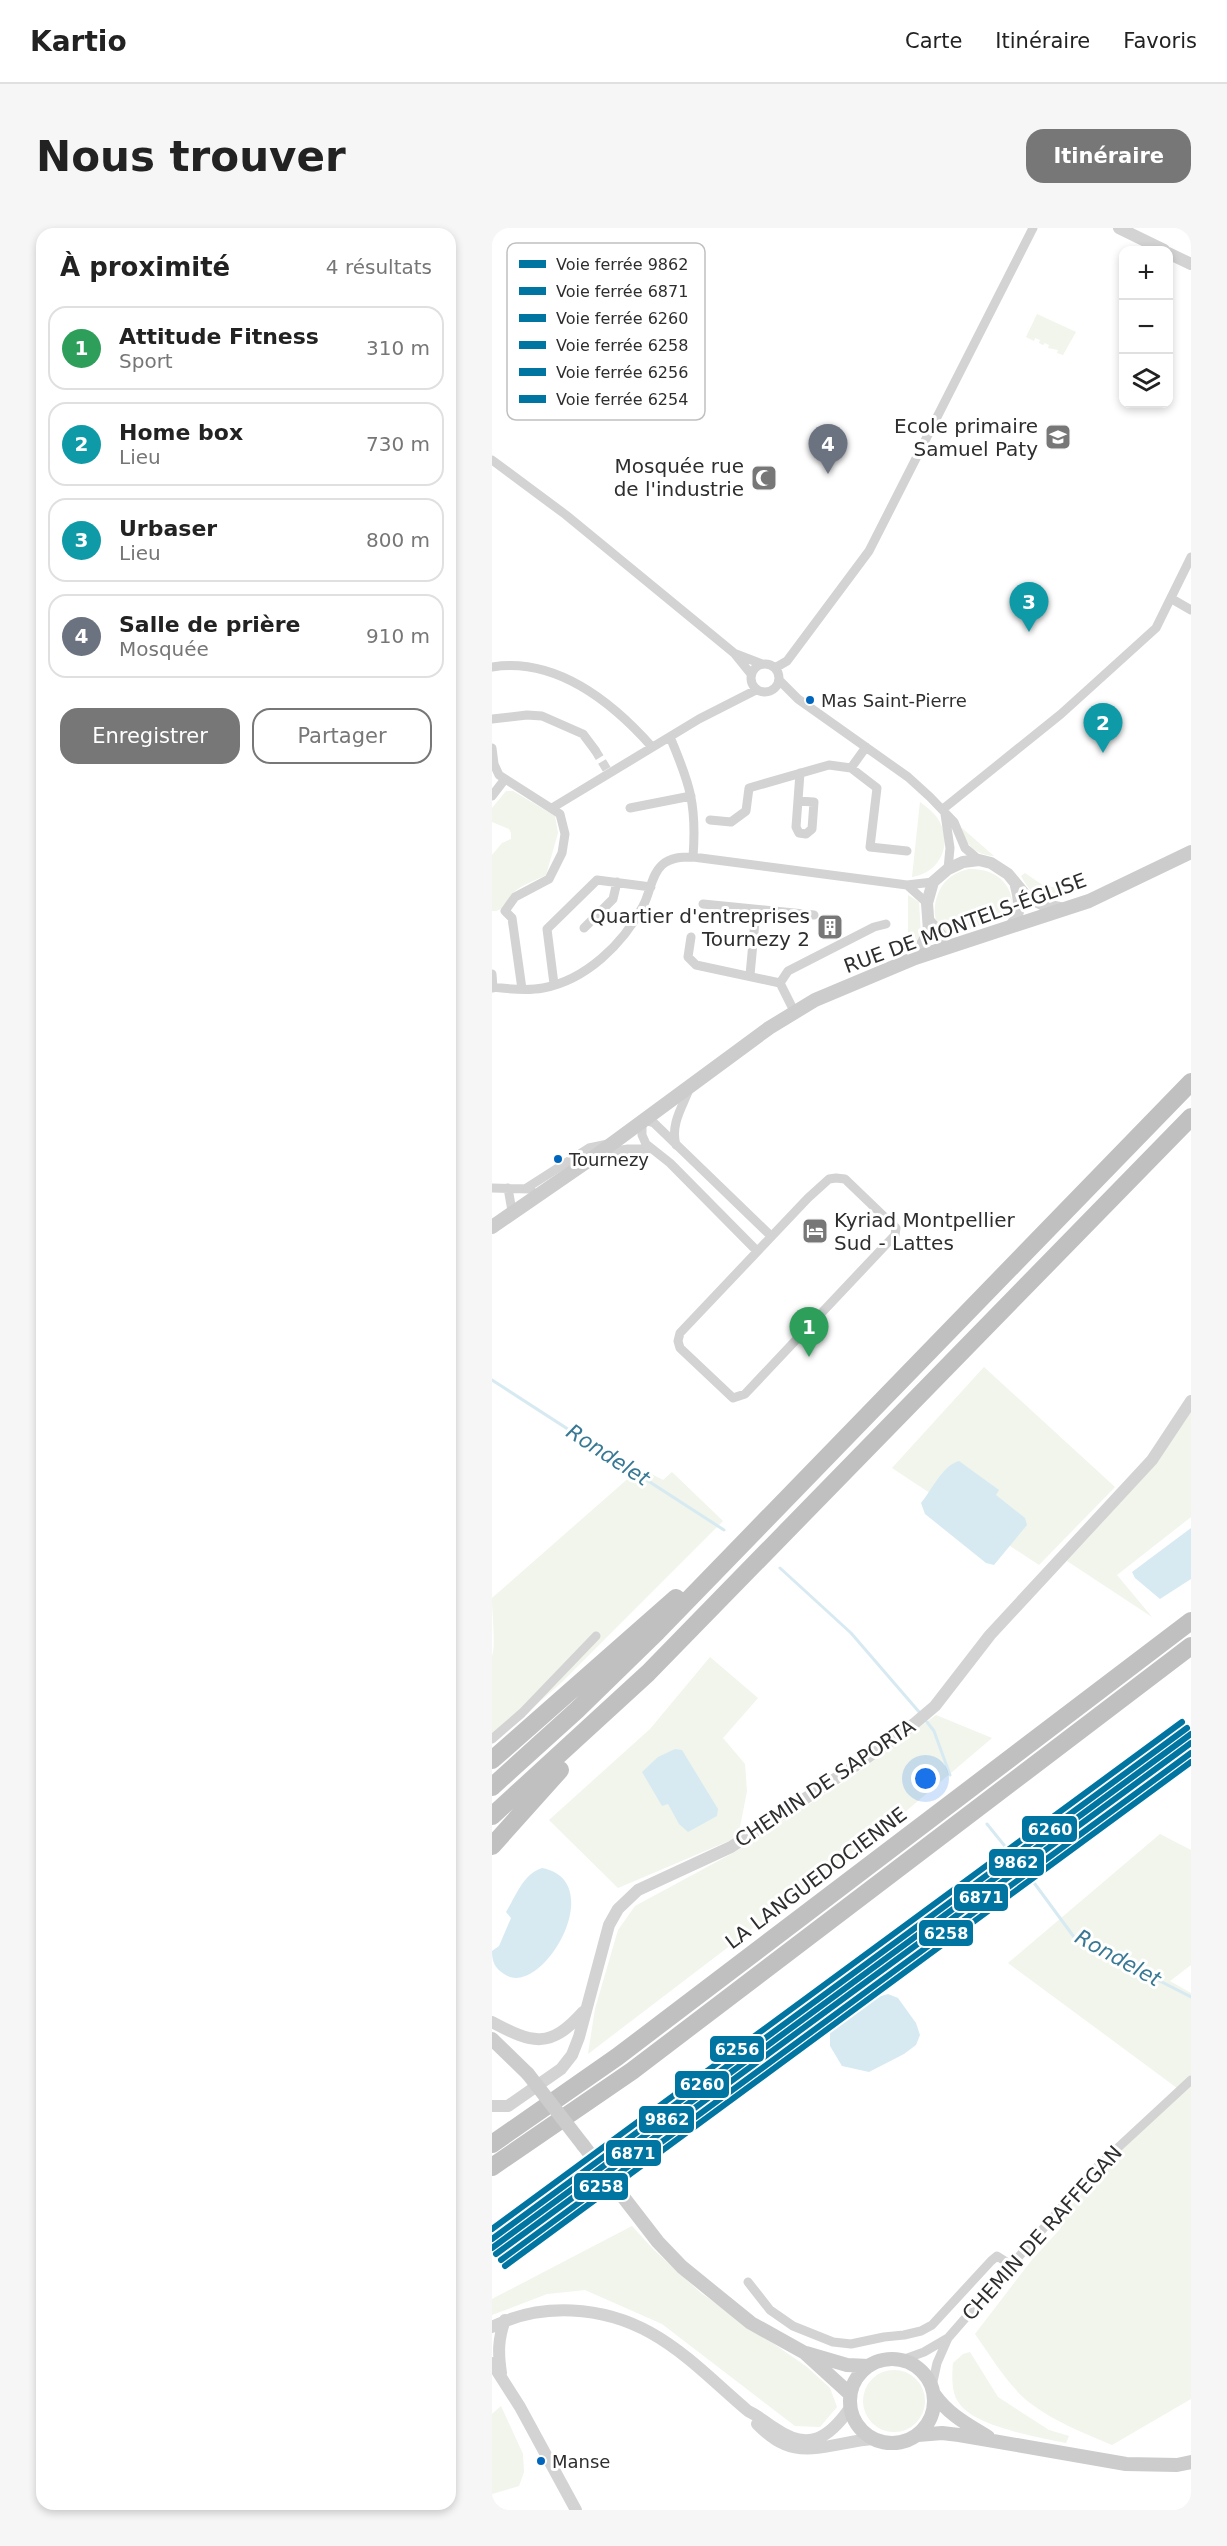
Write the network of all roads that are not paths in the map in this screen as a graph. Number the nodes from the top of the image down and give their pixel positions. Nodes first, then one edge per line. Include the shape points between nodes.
1 (1033, 228) edge
2 (1119, 228) edge
3 (1156, 246) edge
4 (1173, 255) edge
5 (1191, 264) edge
6 (492, 460) edge
7 (1191, 557) edge
8 (1172, 599) junction
9 (1191, 610) edge
10 (734, 653) junction
11 (762, 664) junction
12 (492, 667) edge
13 (775, 668) junction
14 (779, 680) junction
15 (753, 682) junction
16 (773, 690) junction
17 (798, 699) junction
18 (492, 719) edge
19 (669, 737) junction
20 (652, 747) junction
21 (866, 747) junction
22 (492, 748) edge
23 (595, 750) tunnel mouth
24 (851, 768) junction
25 (800, 773) junction
26 (505, 779) junction
27 (492, 796) edge
28 (691, 796) junction
29 (798, 801) dead end
30 (552, 808) junction
31 (630, 808) dead end
32 (944, 811) junction
33 (710, 820) dead end
34 (906, 851) dead end
35 (1191, 852) edge
36 (693, 857) junction
37 (980, 860) junction
38 (948, 869) junction
39 (617, 882) junction
40 (933, 882) junction
41 (907, 885) junction
42 (1016, 885) junction
43 (651, 886) junction
44 (927, 903) junction
45 (703, 904) dead end
46 (1065, 909) junction
47 (756, 911) junction
48 (814, 915) dead end
49 (929, 921) junction
50 (886, 924) dead end
51 (1011, 926) junction
52 (584, 928) dead end
53 (691, 937) dead end
54 (950, 946) junction
55 (915, 958) junction
56 (492, 974) edge
57 (750, 975) junction
58 (780, 983) junction
59 (554, 984) junction
60 (493, 988) edge
61 (522, 989) junction
62 (794, 1011) junction
63 (1191, 1082) edge
64 (690, 1086) junction
65 (1191, 1117) edge
66 (642, 1119) junction
67 (610, 1144) junction
68 (677, 1147) junction
69 (651, 1149) junction
70 (597, 1154) junction
71 (492, 1188) edge
72 (508, 1188) junction
73 (525, 1189) junction
74 (545, 1189) junction
75 (500, 1218) edge
76 (771, 1236) junction
77 (757, 1251) junction
78 (1191, 1401) edge
79 (733, 1555) junction
80 (1191, 1621) edge
81 (596, 1636) dead end
82 (1191, 1646) edge
83 (648, 1672) junction
84 (492, 1739) edge
85 (492, 1760) edge
86 (492, 1787) edge
87 (492, 1816) edge
88 (492, 1846) edge
89 (584, 2012) junction
90 (492, 2022) edge
91 (492, 2040) edge
92 (1191, 2080) edge
93 (492, 2106) edge
94 (492, 2144) edge
95 (492, 2168) edge
96 (1011, 2265) junction
97 (748, 2282) dead end
98 (505, 2320) junction
99 (492, 2327) edge
100 (948, 2338) junction
101 (805, 2353) junction
102 (902, 2360) junction
103 (492, 2363) edge
104 (868, 2366) junction
105 (502, 2377) junction
106 (933, 2390) junction
107 (850, 2394) junction
108 (850, 2408) junction
109 (748, 2411) junction
110 (918, 2435) junction
111 (874, 2439) junction
112 (994, 2442) junction
113 (1191, 2462) edge
114 (576, 2510) edge

1 - 13 street via 869,551 787,661
2 - 3 street
4 - 5 street
6 - 10 street via 566,515
7 - 8 street
8 - 9 street
8 - 32 street via 1156,628 1061,714
10 - 11 street
10 - 15 street
11 - 13 street
11 - 15 street via 755,668
12 - 20 street via 531,668 578,684 630,723
13 - 14 street
14 - 16 street
14 - 17 street
15 - 16 street via 765,692
15 - 19 street via 739,697
16 - 17 street
17 - 21 street
18 - 23 street via 542,716 583,734
19 - 20 street
19 - 28 street via 688,778
20 - 30 street
21 - 24 street
21 - 32 street via 908,777
22 - 26 street via 496,770
24 - 25 street via 828,765
24 - 34 street via 877,788 870,847
25 - 29 street
25 - 33 street via 749,788 746,811 731,822
26 - 27 street
26 - 30 street
28 - 31 street
28 - 36 street via 695,826
30 - 61 street via 560,814 565,834 562,852 549,879 515,897 505,911 512,918
32 - 37 street via 954,822 965,848
32 - 38 street via 950,848
35 - 46 main road, RUE DE MONTELS-ÉGLISE
36 - 41 street
36 - 43 street via 664,863
37 - 38 street
37 - 42 street via 1004,870
38 - 40 street
39 - 43 street
39 - 52 street via 613,899
39 - 59 street via 597,880 547,929
40 - 41 street
40 - 44 street
41 - 44 street
42 - 46 street via 1035,902
42 - 51 street via 1019,908
43 - 59 street via 634,923 613,948 588,968
44 - 49 street
45 - 47 street
46 - 51 main road, RUE DE MONTELS-ÉGLISE
47 - 48 street
47 - 57 street
49 - 54 street
49 - 55 street via 926,939
50 - 58 street via 788,971
51 - 54 main road, RUE DE MONTELS-ÉGLISE
53 - 57 street via 688,957 696,965
54 - 55 main road, RUE DE MONTELS-ÉGLISE
55 - 62 main road, RUE DE MONTELS-ÉGLISE
56 - 60 street
57 - 58 street
58 - 62 street
59 - 61 street
60 - 61 street
62 - 64 main road, RUE DE MONTELS-ÉGLISE
63 - 79 highway
64 - 66 main road, RUE DE MONTELS-ÉGLISE
64 - 68 street via 676,1120
65 - 83 highway
66 - 67 main road, RUE DE MONTELS-ÉGLISE
66 - 68 street via 654,1123
66 - 69 street via 642,1135
67 - 70 main road, RUE DE MONTELS-ÉGLISE
67 - 73 street, RUE DE MONTELS-ÉGLISE via 589,1149
68 - 76 street
69 - 70 street
69 - 77 street via 670,1163
70 - 74 main road, RUE DE MONTELS-ÉGLISE
71 - 72 street
72 - 73 street
72 - 75 street
73 - 74 street
74 - 75 main road, RUE DE MONTELS-ÉGLISE
76 - 77 street
76 - 77 street via 829,1179 837,1178 845,1179 896,1228 895,1235 745,1394 733,1398 680,1348 678,1341 683,1330
78 - 89 street, CHEMIN DE SAPORTA via 1152,1460 990,1635 935,1706 864,1760 731,1847 638,1890 618,1909 609,1924
79 - 85 highway via 668,1605
79 - 86 highway via 577,1710
80 - 94 highway, LA LANGUEDOCIENNE via 617,2057
81 - 84 street
82 - 95 highway via 632,2071
83 - 87 highway
83 - 88 highway
89 - 90 street via 567,2030 540,2040 522,2038
89 - 93 street, CHEMIN DE SAPORTA via 572,2055 561,2070 508,2106
91 - 101 main road, bridge via 528,2074 682,2267 751,2323
92 - 96 street, CHEMIN DE RAFFEGAN via 1096,2168
96 - 97 street via 997,2256 932,2325 921,2331 851,2344 833,2342 793,2326 770,2310
96 - 100 street, CHEMIN DE RAFFEGAN
98 - 99 street
98 - 105 street via 498,2354
98 - 109 street via 552,2309 627,2321 678,2351
100 - 102 street, CHEMIN DE RAFFEGAN
100 - 106 street, CHEMIN DE RAFFEGAN via 937,2363
101 - 104 main road via 848,2365
101 - 107 main road
102 - 104 main road
102 - 106 main road via 917,2367
103 - 105 street
104 - 107 main road
105 - 114 street
106 - 110 main road via 934,2408
106 - 112 main road via 944,2408 958,2420
107 - 108 main road
108 - 109 street via 835,2429 811,2440 790,2437
108 - 111 main road via 855,2421
109 - 111 street via 755,2423 788,2446 815,2448
110 - 111 main road via 898,2443
110 - 112 main road via 942,2433
112 - 113 main road via 1126,2464

